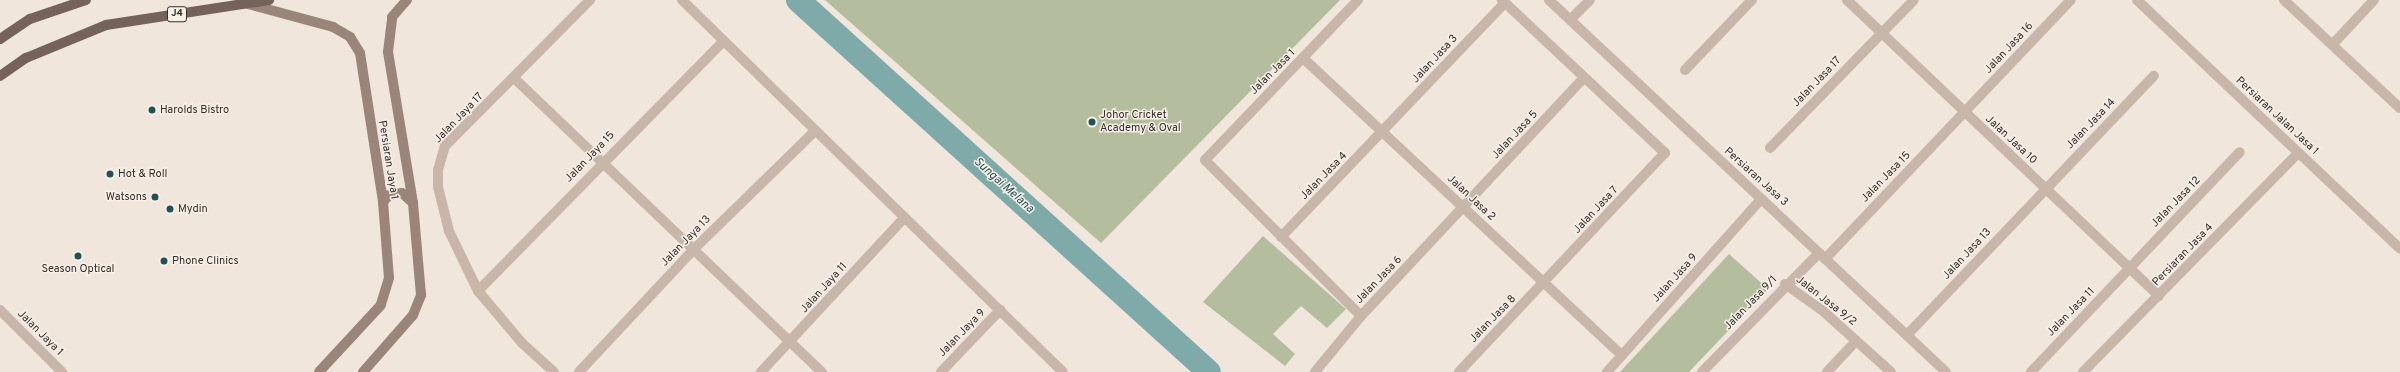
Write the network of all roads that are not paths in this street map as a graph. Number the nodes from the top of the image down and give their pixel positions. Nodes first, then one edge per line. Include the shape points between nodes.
1 (86, 0) edge
2 (269, 0) edge
3 (407, 0) edge
4 (590, 0) edge
5 (682, 0) edge
6 (1358, 0) edge
7 (1549, 0) edge
8 (1590, 0) edge
9 (1752, 0) edge
10 (1847, 0) edge
11 (1914, 0) edge
12 (2071, 0) edge
13 (2137, 0) edge
14 (2284, 0) edge
15 (2374, 0) edge
16 (1504, 1) edge
17 (248, 4) junction
18 (1570, 20) junction
19 (1882, 33) junction
20 (0, 39) edge
21 (722, 42) junction
22 (2333, 44) junction
23 (1303, 58) junction
24 (1685, 70) dead end
25 (0, 76) edge
26 (2154, 76) dead end
27 (514, 78) junction
28 (1583, 79) junction
29 (2400, 108) edge
30 (1965, 112) junction
31 (814, 132) junction
32 (1383, 132) junction
33 (1770, 148) dead end
34 (2240, 152) dead end
35 (2298, 153) junction
36 (602, 161) junction
37 (2046, 189) junction
38 (1761, 199) junction
39 (383, 202) junction
40 (413, 203) junction
41 (1464, 208) junction
42 (903, 219) junction
43 (1281, 237) junction
44 (694, 249) junction
45 (2400, 250) edge
46 (1822, 256) junction
47 (2129, 270) junction
48 (1544, 283) junction
49 (1785, 284) junction
50 (478, 291) junction
51 (2159, 296) junction
52 (0, 310) edge
53 (1000, 310) junction
54 (1361, 316) junction
55 (1907, 335) junction
56 (1856, 341) junction
57 (791, 342) junction
58 (1622, 356) junction
59 (62, 372) edge
60 (318, 372) edge
61 (363, 372) edge
62 (554, 372) edge
63 (579, 372) edge
64 (761, 372) edge
65 (822, 372) edge
66 (941, 372) edge
67 (1063, 372) edge
68 (1315, 372) edge
69 (1459, 372) edge
70 (1607, 372) edge
71 (1702, 372) edge
72 (1827, 372) edge
73 (1891, 372) edge
74 (1946, 372) edge
75 (2031, 372) edge
76 (2082, 372) edge

1 - 20 main road via 30,20
2 - 17 main road, J4
3 - 40 main road, Persiaran Jaya 1 via 392,17 388,38
4 - 27 street, Jalan Jaya 17
5 - 21 street
6 - 23 street, Jalan Jasa 1
7 - 18 street, Persiaran Jasa 3
8 - 18 street
9 - 24 street
10 - 19 street, Jalan Jasa 10
11 - 19 street, Jalan Jasa 17
12 - 30 street, Jalan Jasa 16
13 - 35 street, Persiaran Jalan Jasa 1
14 - 22 street
15 - 22 street
16 - 28 street
16 - 32 street, Jalan Jasa 3
17 - 25 main road, J4 via 106,25 26,58
17 - 39 main road, Persiaran Jaya 1 via 297,15 350,37 360,52
18 - 38 street, Persiaran Jasa 3
19 - 30 street, Jalan Jasa 10
19 - 33 street, Jalan Jasa 17
21 - 31 street
21 - 36 street, Jalan Jaya 15
22 - 29 street
23 - 32 street, Jalan Jasa 2
23 - 43 street, Jalan Jasa 1 via 1205,160
26 - 37 street, Jalan Jasa 14
27 - 36 street
27 - 50 street, Jalan Jaya 17 via 445,146 439,157 438,188 449,231
28 - 41 street, Jalan Jasa 5
28 - 48 street, Jalan Jasa 7 via 1665,153
30 - 37 street, Jalan Jasa 10
30 - 46 street, Jalan Jasa 15
31 - 42 street
31 - 44 street, Jalan Jaya 13
32 - 41 street, Jalan Jasa 2
32 - 43 street, Jalan Jasa 4
34 - 47 street, Jalan Jasa 12
35 - 45 street, Persiaran Jalan Jasa 1
35 - 51 street, Persiaran Jasa 4
36 - 44 street
36 - 50 street, Jalan Jaya 15
37 - 47 street, Jalan Jasa 10
37 - 55 street, Jalan Jasa 13
38 - 46 street, Persiaran Jasa 3
38 - 58 street, Jalan Jasa 9
39 - 40 main road via 389,195 402,193
39 - 60 main road, Persiaran Jaya 1 via 389,267 387,290 381,305
40 - 61 main road, Persiaran Jaya 1 via 421,295 413,315
41 - 48 street, Jalan Jasa 2
41 - 54 street, Jalan Jasa 6
42 - 53 street
42 - 57 street, Jalan Jaya 11
43 - 54 street
44 - 57 street
44 - 63 street, Jalan Jaya 13
46 - 49 street, Jalan Jasa 9/1
46 - 55 street, Persiaran Jasa 3
47 - 51 street, Jalan Jasa 10
47 - 75 street, Jalan Jasa 11
48 - 58 street, Jalan Jasa 2
48 - 69 street, Jalan Jasa 8
49 - 56 street, Jalan Jasa 9/2
49 - 71 street, Jalan Jasa 9/1
50 - 62 street, Jalan Jaya 17 via 517,338
51 - 76 street, Persiaran Jasa 4
52 - 59 street, Jalan Jaya 1
53 - 66 street, Jalan Jaya 9
53 - 67 street
54 - 68 street, Jalan Jasa 6
55 - 74 street, Persiaran Jasa 3
56 - 72 street, Jalan Jasa 9/2
56 - 73 street
57 - 64 street, Jalan Jaya 11
57 - 65 street
58 - 70 street, Jalan Jasa 9

